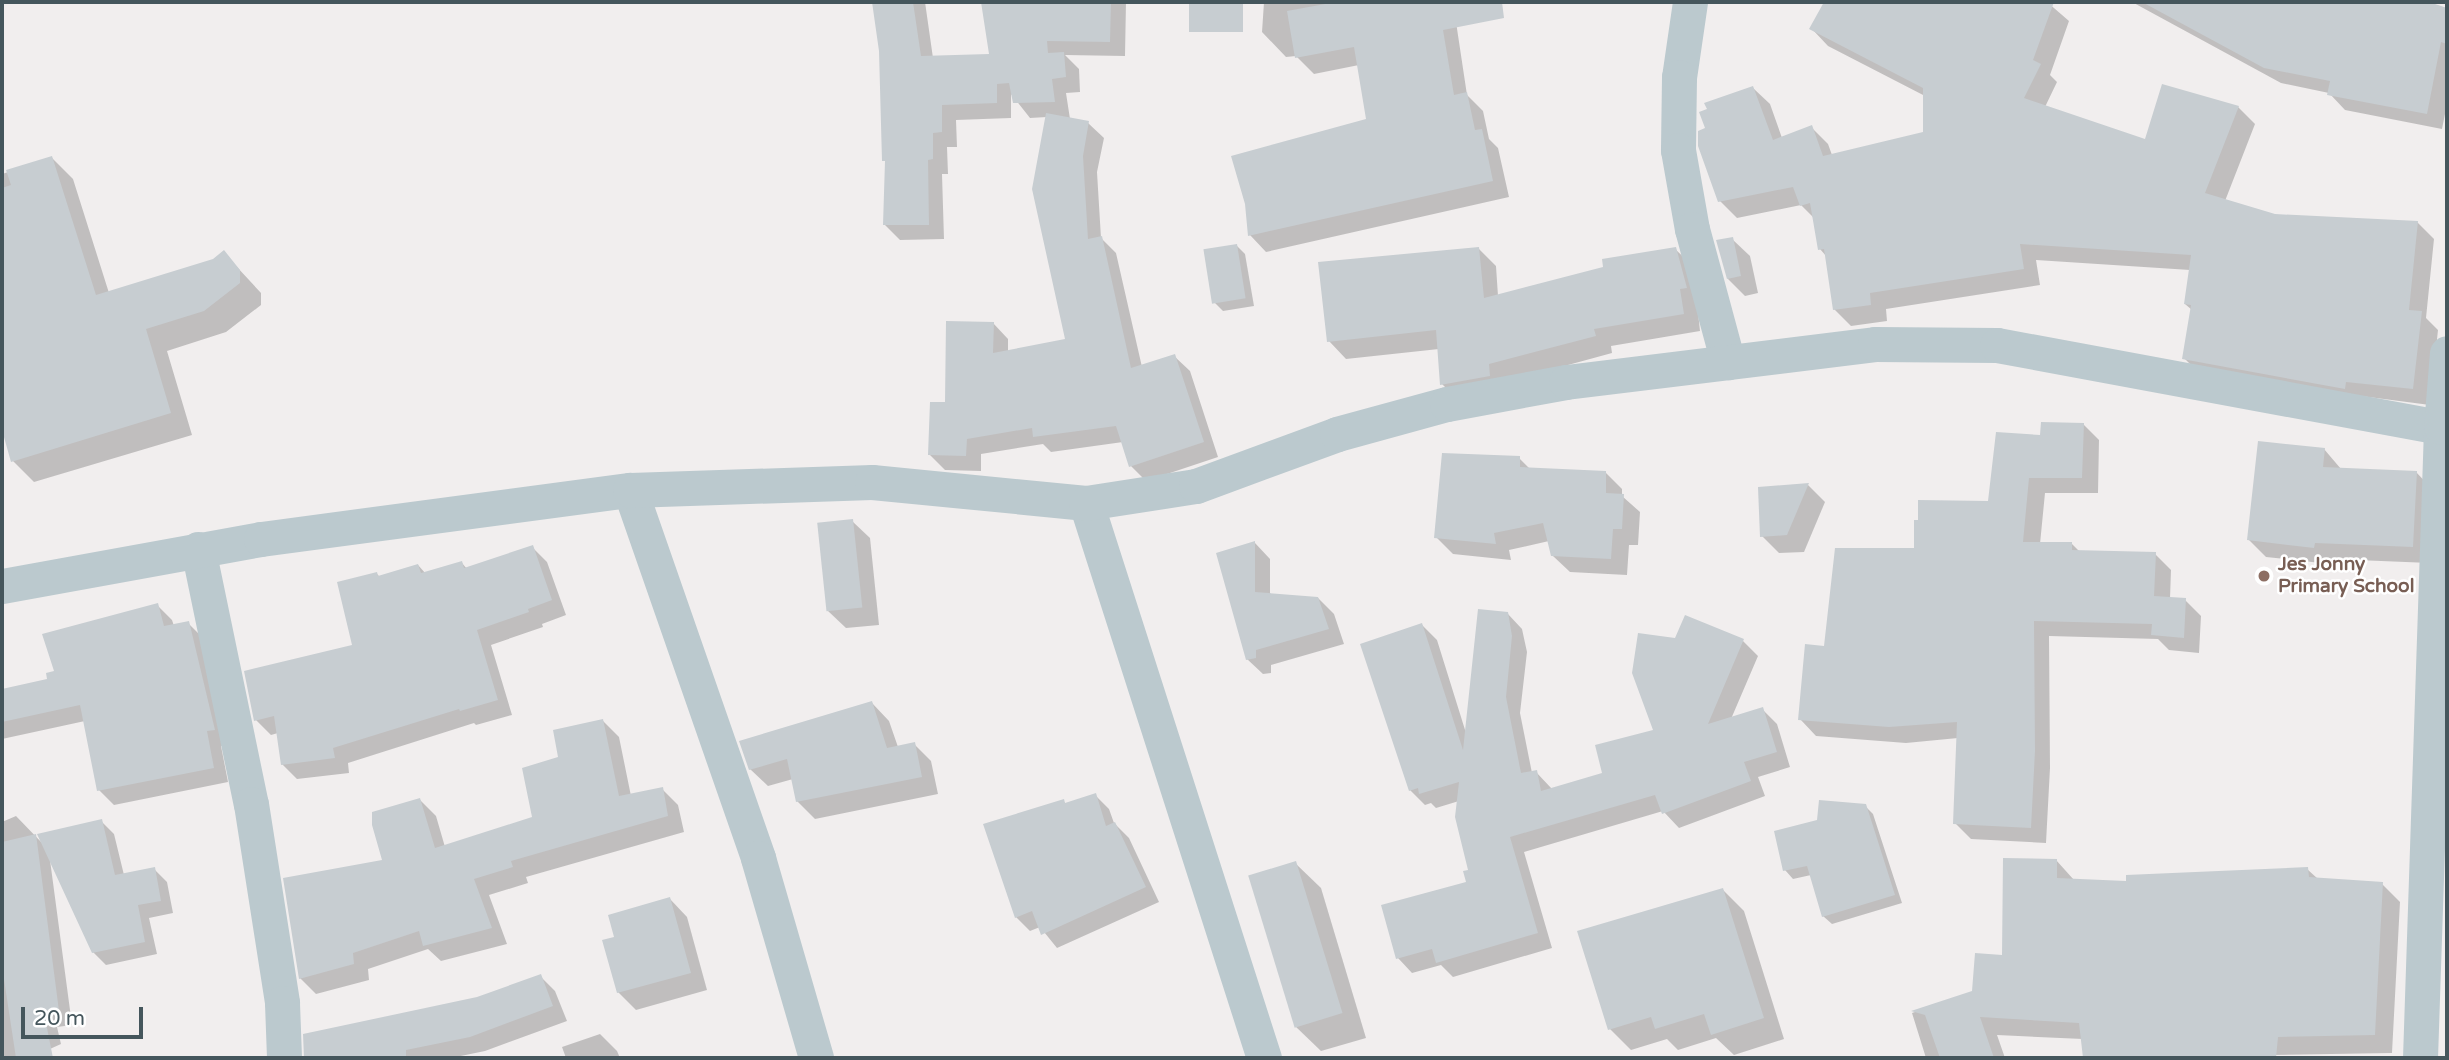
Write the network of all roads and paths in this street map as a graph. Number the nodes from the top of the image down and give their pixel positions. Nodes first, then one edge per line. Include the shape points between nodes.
1 (1690, 2) edge
2 (2447, 353) edge
3 (1728, 362) junction
4 (2441, 427) junction
5 (630, 490) junction
6 (1086, 503) junction
7 (198, 550) junction
8 (2, 586) edge
9 (284, 1058) edge
10 (816, 1058) edge
11 (1264, 1058) edge
12 (2420, 1058) edge

1 - 3 street via 1679,77 1678,150 1692,229
2 - 4 street
3 - 4 street via 1875,344 1997,345
3 - 6 street via 1566,382 1447,404 1337,434 1196,486
4 - 12 street
5 - 6 street via 872,482
5 - 7 street
5 - 10 street via 758,858
6 - 11 street
7 - 8 street
7 - 9 street via 251,804 282,1003

